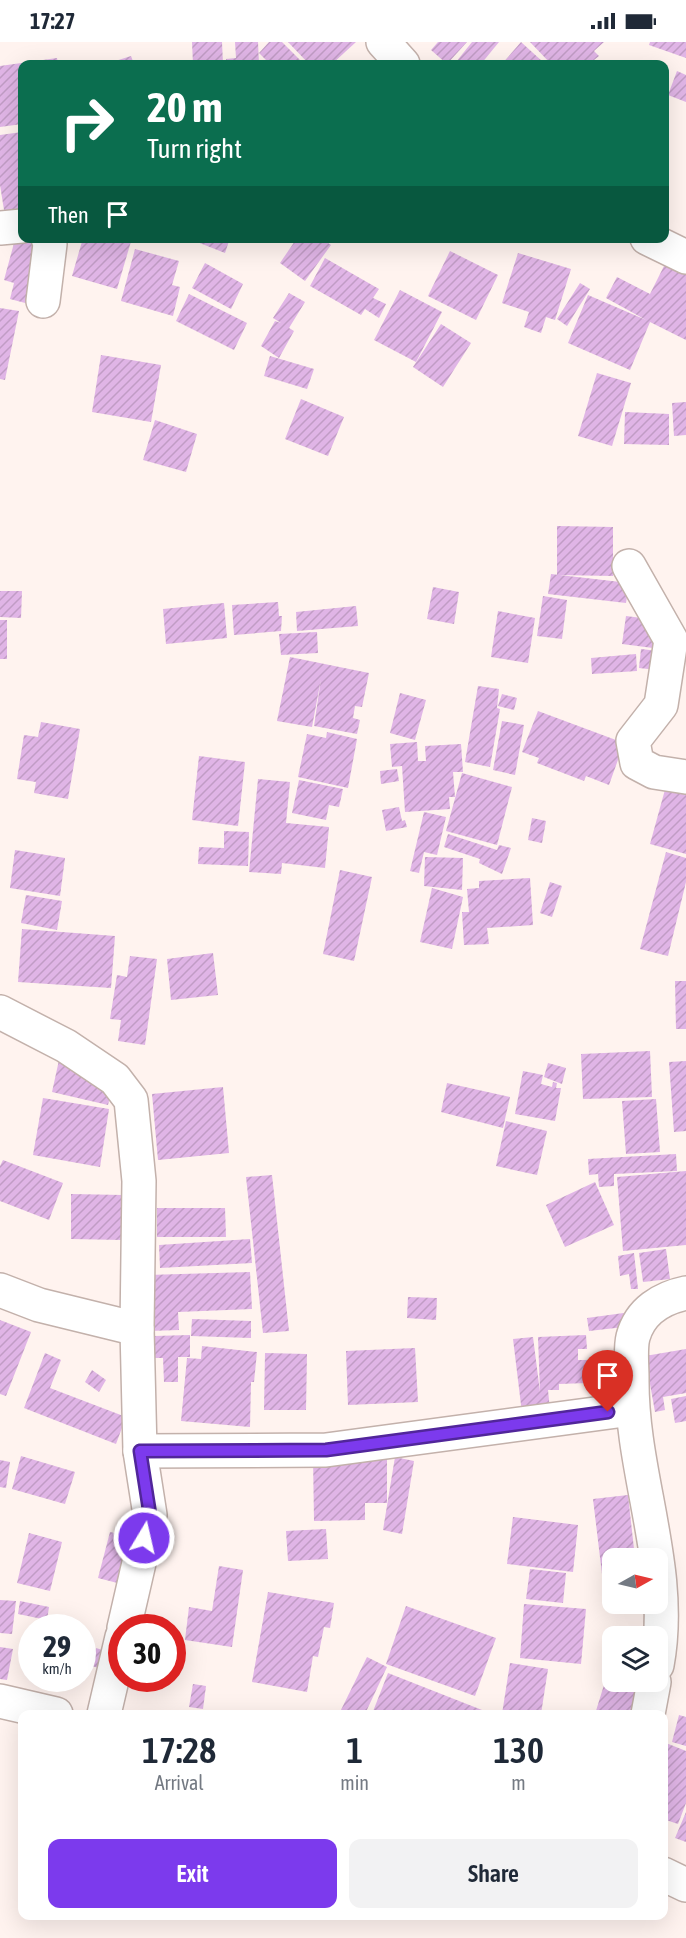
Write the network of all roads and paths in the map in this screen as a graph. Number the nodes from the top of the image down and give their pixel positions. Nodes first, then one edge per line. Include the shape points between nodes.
1 (383, 42) edge
2 (399, 60) edge
3 (18, 226) edge
4 (0, 228) edge
5 (50, 243) edge
6 (657, 243) edge
7 (686, 257) edge
8 (43, 301) dead end
9 (629, 566) dead end
10 (686, 777) edge
11 (0, 1012) edge
12 (0, 1290) edge
13 (686, 1293) edge
14 (137, 1329) junction
15 (632, 1409) junction
16 (140, 1451) junction
17 (127, 1614) edge
18 (661, 1626) edge
19 (109, 1692) edge
20 (652, 1692) edge
21 (0, 1701) edge
22 (39, 1710) edge
23 (105, 1710) edge
24 (649, 1710) edge
25 (668, 1876) edge
26 (686, 1885) edge

1 - 2 main road
3 - 4 main road
5 - 8 main road
6 - 7 main road
9 - 10 main road via 671,640 662,705 633,741 637,763 654,772
11 - 14 main road via 66,1046 115,1079 130,1100 139,1181
12 - 14 main road via 39,1305
13 - 15 main road via 667,1297 644,1314 633,1338
14 - 16 main road
15 - 16 main road via 326,1450
15 - 18 main road via 661,1579
16 - 17 main road via 150,1515
19 - 23 main road
20 - 24 main road
21 - 22 main road
25 - 26 main road

